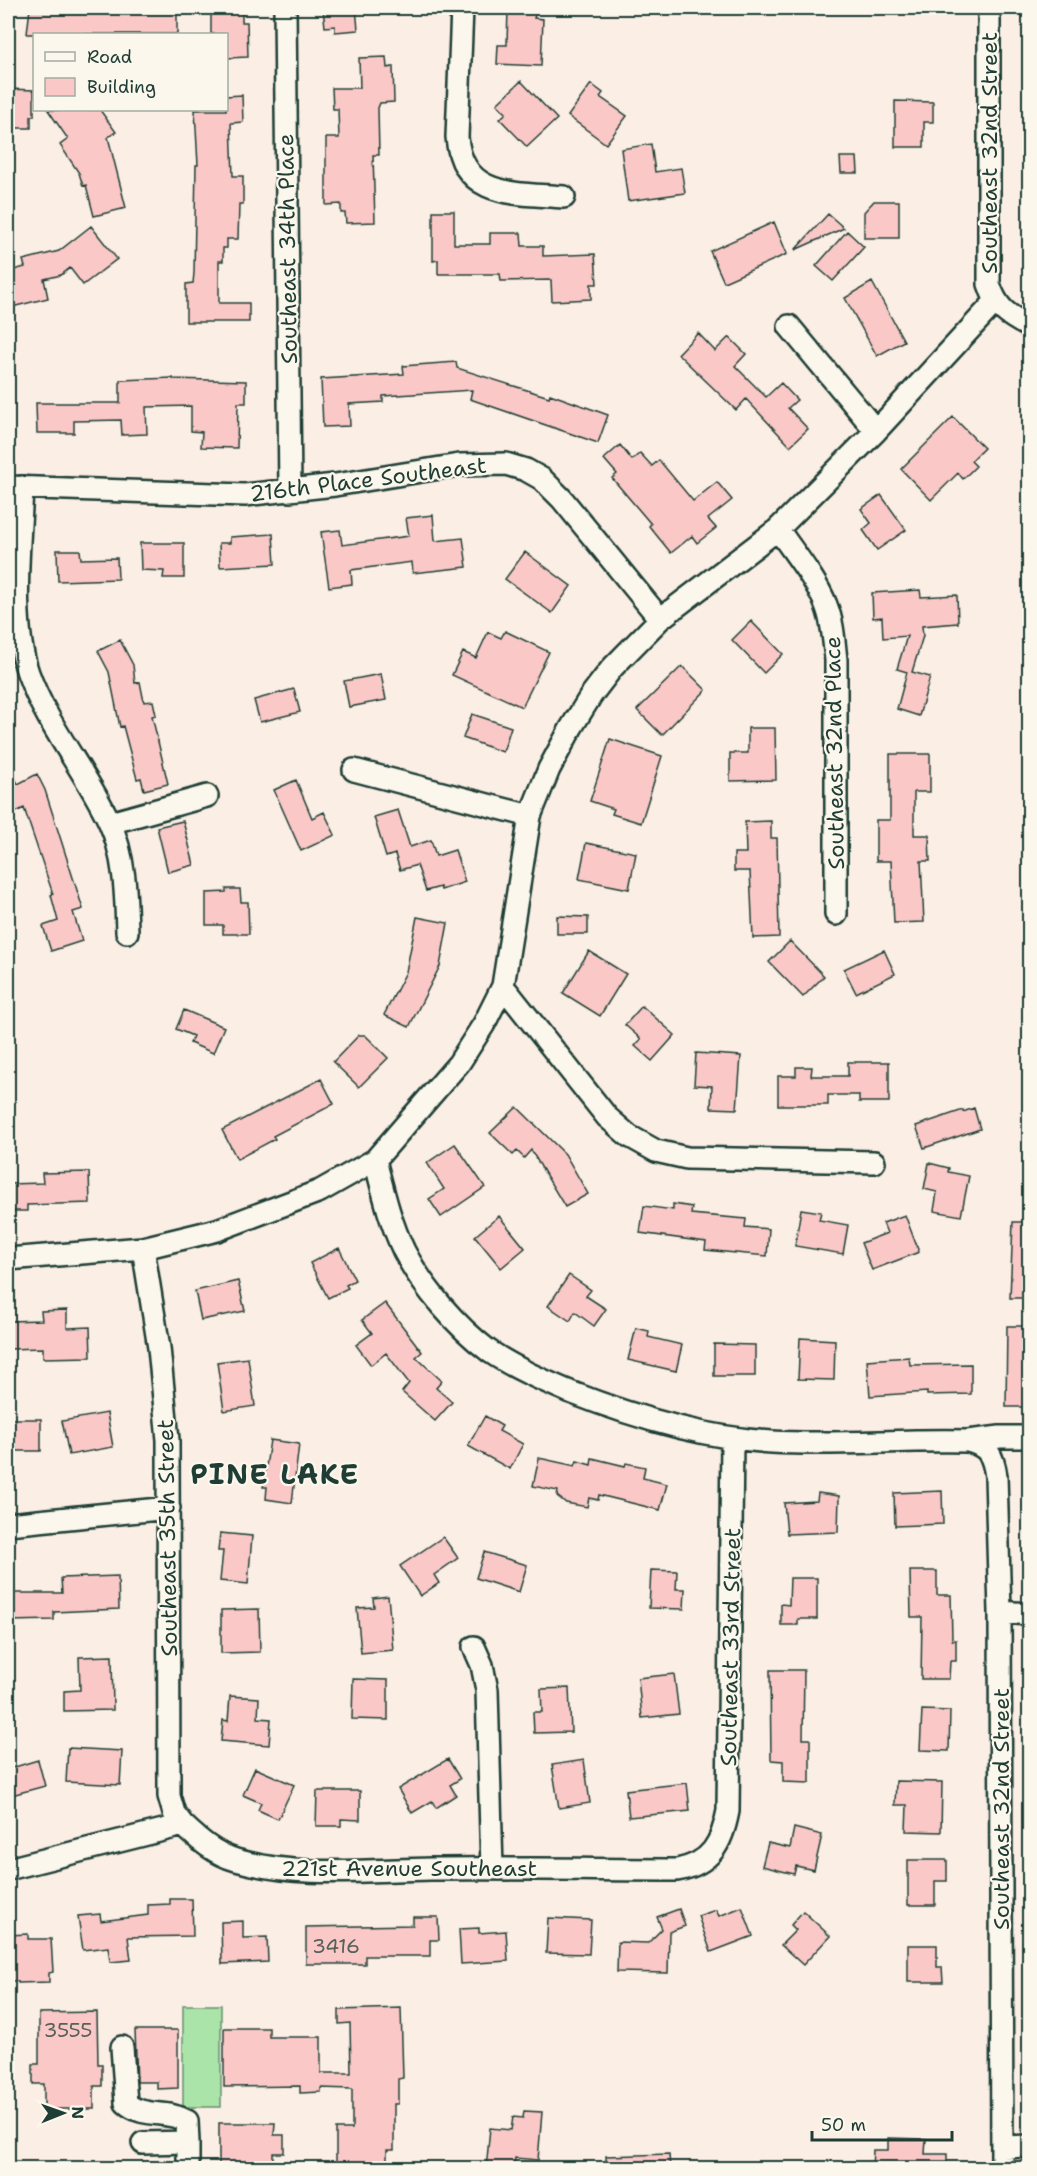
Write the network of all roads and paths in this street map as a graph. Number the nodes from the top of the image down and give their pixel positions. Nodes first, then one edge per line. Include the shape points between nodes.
1 (285, 8) edge
2 (462, 8) edge
3 (989, 8) edge
4 (564, 197) dead end
5 (995, 302) junction
6 (789, 326) dead end
7 (1029, 327) edge
8 (876, 431) junction
9 (14, 487) edge
10 (290, 490) junction
11 (778, 529) junction
12 (660, 619) junction
13 (354, 770) dead end
14 (207, 796) dead end
15 (530, 816) junction
16 (110, 823) junction
17 (836, 914) dead end
18 (127, 932) dead end
19 (503, 986) junction
20 (375, 1160) junction
21 (874, 1162) dead end
22 (142, 1248) junction
23 (8, 1259) edge
24 (1029, 1437) edge
25 (732, 1438) junction
26 (968, 1441) junction
27 (169, 1508) junction
28 (8, 1524) edge
29 (1000, 1612) junction
30 (1029, 1614) edge
31 (474, 1647) dead end
32 (183, 1826) junction
33 (712, 1851) joint
34 (8, 1869) edge
35 (492, 1869) junction
36 (122, 2047) dead end
37 (143, 2142) dead end
38 (188, 2142) junction
39 (1002, 2146) junction
40 (1029, 2146) edge
41 (188, 2169) edge
42 (1002, 2169) edge

1 - 10 street, Southeast 34th Place
2 - 4 street via 457,137 463,164 478,181 498,191
3 - 5 street, Southeast 32nd Street via 988,265
5 - 7 street
5 - 8 street, Southeast 32nd Street
6 - 8 street
8 - 11 street
9 - 10 street, 216th Place Southeast via 245,495
9 - 16 street via 18,618 28,673
10 - 12 street, 216th Place Southeast via 459,465 506,464 526,470 542,479 562,499
11 - 12 street
11 - 17 street, Southeast 32nd Place via 820,592 833,637
12 - 15 street via 592,694 549,769
13 - 15 street
14 - 16 street
15 - 19 street
16 - 18 street via 125,881
19 - 20 street via 459,1063
19 - 21 street via 608,1117 629,1136 656,1151 687,1158
20 - 22 street via 320,1191 273,1210 218,1230
20 - 25 street via 405,1251 457,1322 489,1350 534,1377 611,1408
22 - 23 street
22 - 27 street, Southeast 35th Street via 159,1348 168,1440
24 - 26 street
25 - 26 street via 774,1442
25 - 33 street, Southeast 33rd Street via 728,1811
26 - 29 street, Southeast 32nd Street via 980,1444 994,1461
27 - 28 street
27 - 32 street, Southeast 35th Street via 169,1796
29 - 30 street
29 - 39 street, Southeast 32nd Street
31 - 35 street via 488,1690
32 - 34 street
32 - 35 street, 221st Avenue Southeast via 217,1852 293,1871
33 - 35 street, 221st Avenue Southeast via 694,1867 677,1870
36 - 38 street via 126,2103 135,2112 178,2116 187,2121
37 - 38 street
38 - 41 street
39 - 40 street
39 - 42 street, Southeast 32nd Street

